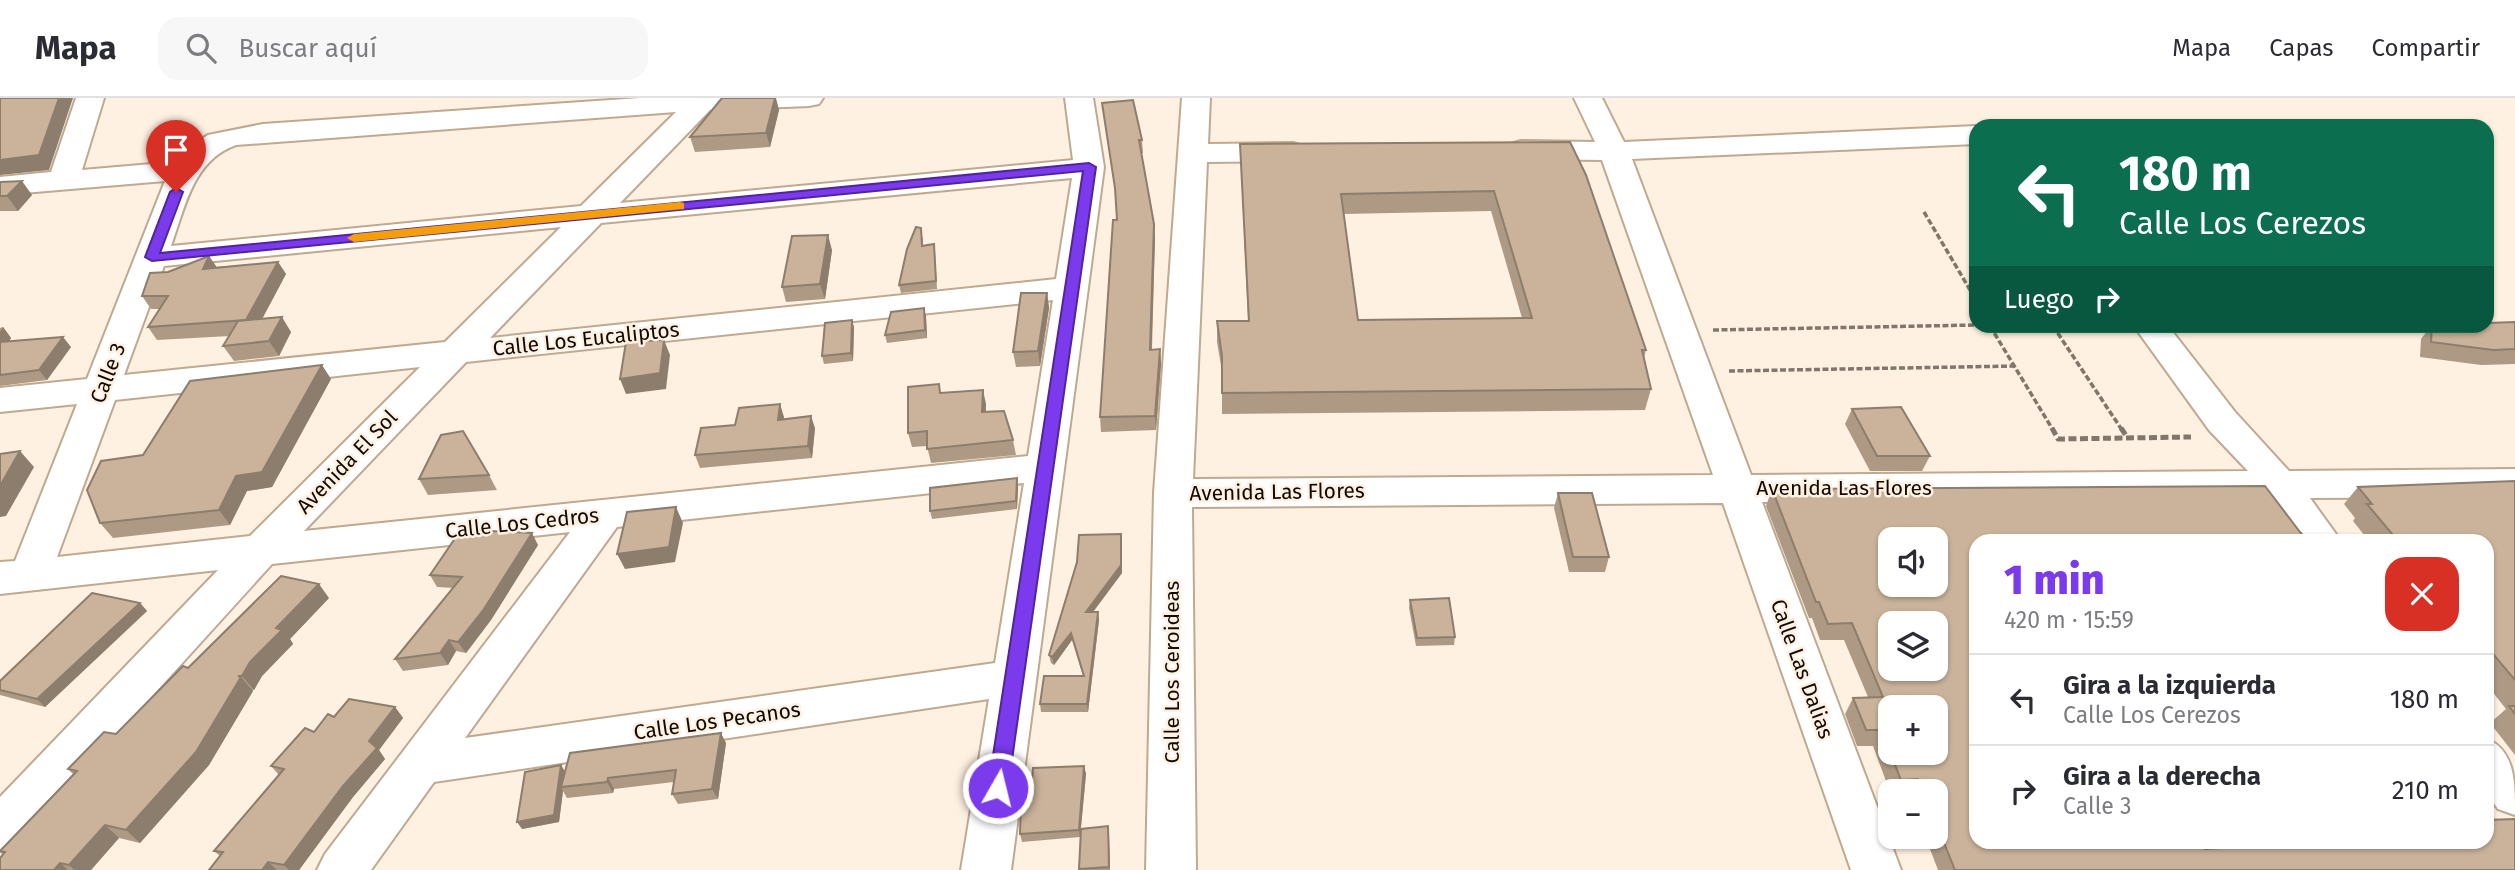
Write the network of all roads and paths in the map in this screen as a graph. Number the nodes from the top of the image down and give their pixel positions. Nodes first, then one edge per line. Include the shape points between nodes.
1 (90, 98) edge
2 (808, 98) edge
3 (1196, 98) edge
4 (1588, 98) edge
5 (1080, 99) edge
6 (702, 102) junction
7 (1969, 135) edge
8 (1493, 150) edge
9 (1614, 151) junction
10 (1316, 152) edge
11 (1193, 153) junction
12 (1089, 167) junction
13 (184, 170) junction
14 (64, 180) junction
15 (0, 186) edge
16 (1924, 212) dead end
17 (591, 215) junction
18 (152, 257) junction
19 (1071, 288) junction
20 (1969, 288) edge
21 (1969, 326) edge
22 (1677, 330) junction
23 (1994, 333) edge
24 (2058, 333) edge
25 (2156, 333) edge
26 (453, 353) junction
27 (2015, 366) junction
28 (1693, 371) junction
29 (101, 390) junction
30 (0, 400) edge
31 (2193, 437) dead end
32 (2128, 438) junction
33 (2515, 461) edge
34 (1045, 467) junction
35 (2270, 474) junction
36 (1733, 478) junction
37 (2515, 483) edge
38 (1174, 484) junction
39 (606, 514) junction
40 (2316, 534) edge
41 (261, 550) junction
42 (15, 576) edge
43 (1014, 678) junction
44 (420, 764) junction
45 (2494, 767) edge
46 (2515, 795) edge
47 (0, 830) edge
48 (342, 870) edge
49 (986, 870) edge
50 (1171, 870) edge
51 (1876, 870) edge

1 - 14 street
2 - 6 street
3 - 11 street, Calle Los Ceroideas
4 - 9 street, Calle Las Dalias
5 - 12 street
6 - 13 street via 234,136 205,148
6 - 17 street, Avenida El Sol
7 - 9 street
8 - 9 street
9 - 22 street, Calle Las Dalias
10 - 11 street
11 - 38 street, Calle Los Ceroideas
12 - 17 street
12 - 19 street
13 - 14 street
13 - 18 street, Calle 3
14 - 15 street
16 - 20 path
17 - 18 street
17 - 26 street, Avenida El Sol
18 - 29 street, Calle 3
19 - 26 street, Calle Los Eucaliptos
19 - 34 street
21 - 22 path
22 - 28 street, Calle Las Dalias
23 - 27 path
24 - 32 path
25 - 35 street via 2222,421
26 - 29 street, Calle Los Eucaliptos
26 - 41 street, Avenida El Sol
27 - 28 path
27 - 32 path via 2058,439
28 - 36 street, Calle Las Dalias
29 - 30 street, Calle Los Eucaliptos
29 - 42 street, Calle 3
31 - 32 path
33 - 35 street, Avenida Las Flores
34 - 39 street, Calle Los Cedros
34 - 43 street
35 - 36 street, Avenida Las Flores
35 - 37 street, Avenida Las Flores
35 - 40 street
36 - 38 street, Avenida Las Flores
36 - 51 street, Calle Las Dalias
38 - 50 street, Calle Los Ceroideas
39 - 41 street, Calle Los Cedros
39 - 44 street
41 - 42 street, Calle Los Cedros
41 - 47 street, Avenida El Sol
43 - 44 street, Calle Los Pecanos
43 - 49 street
44 - 48 street
45 - 46 street

